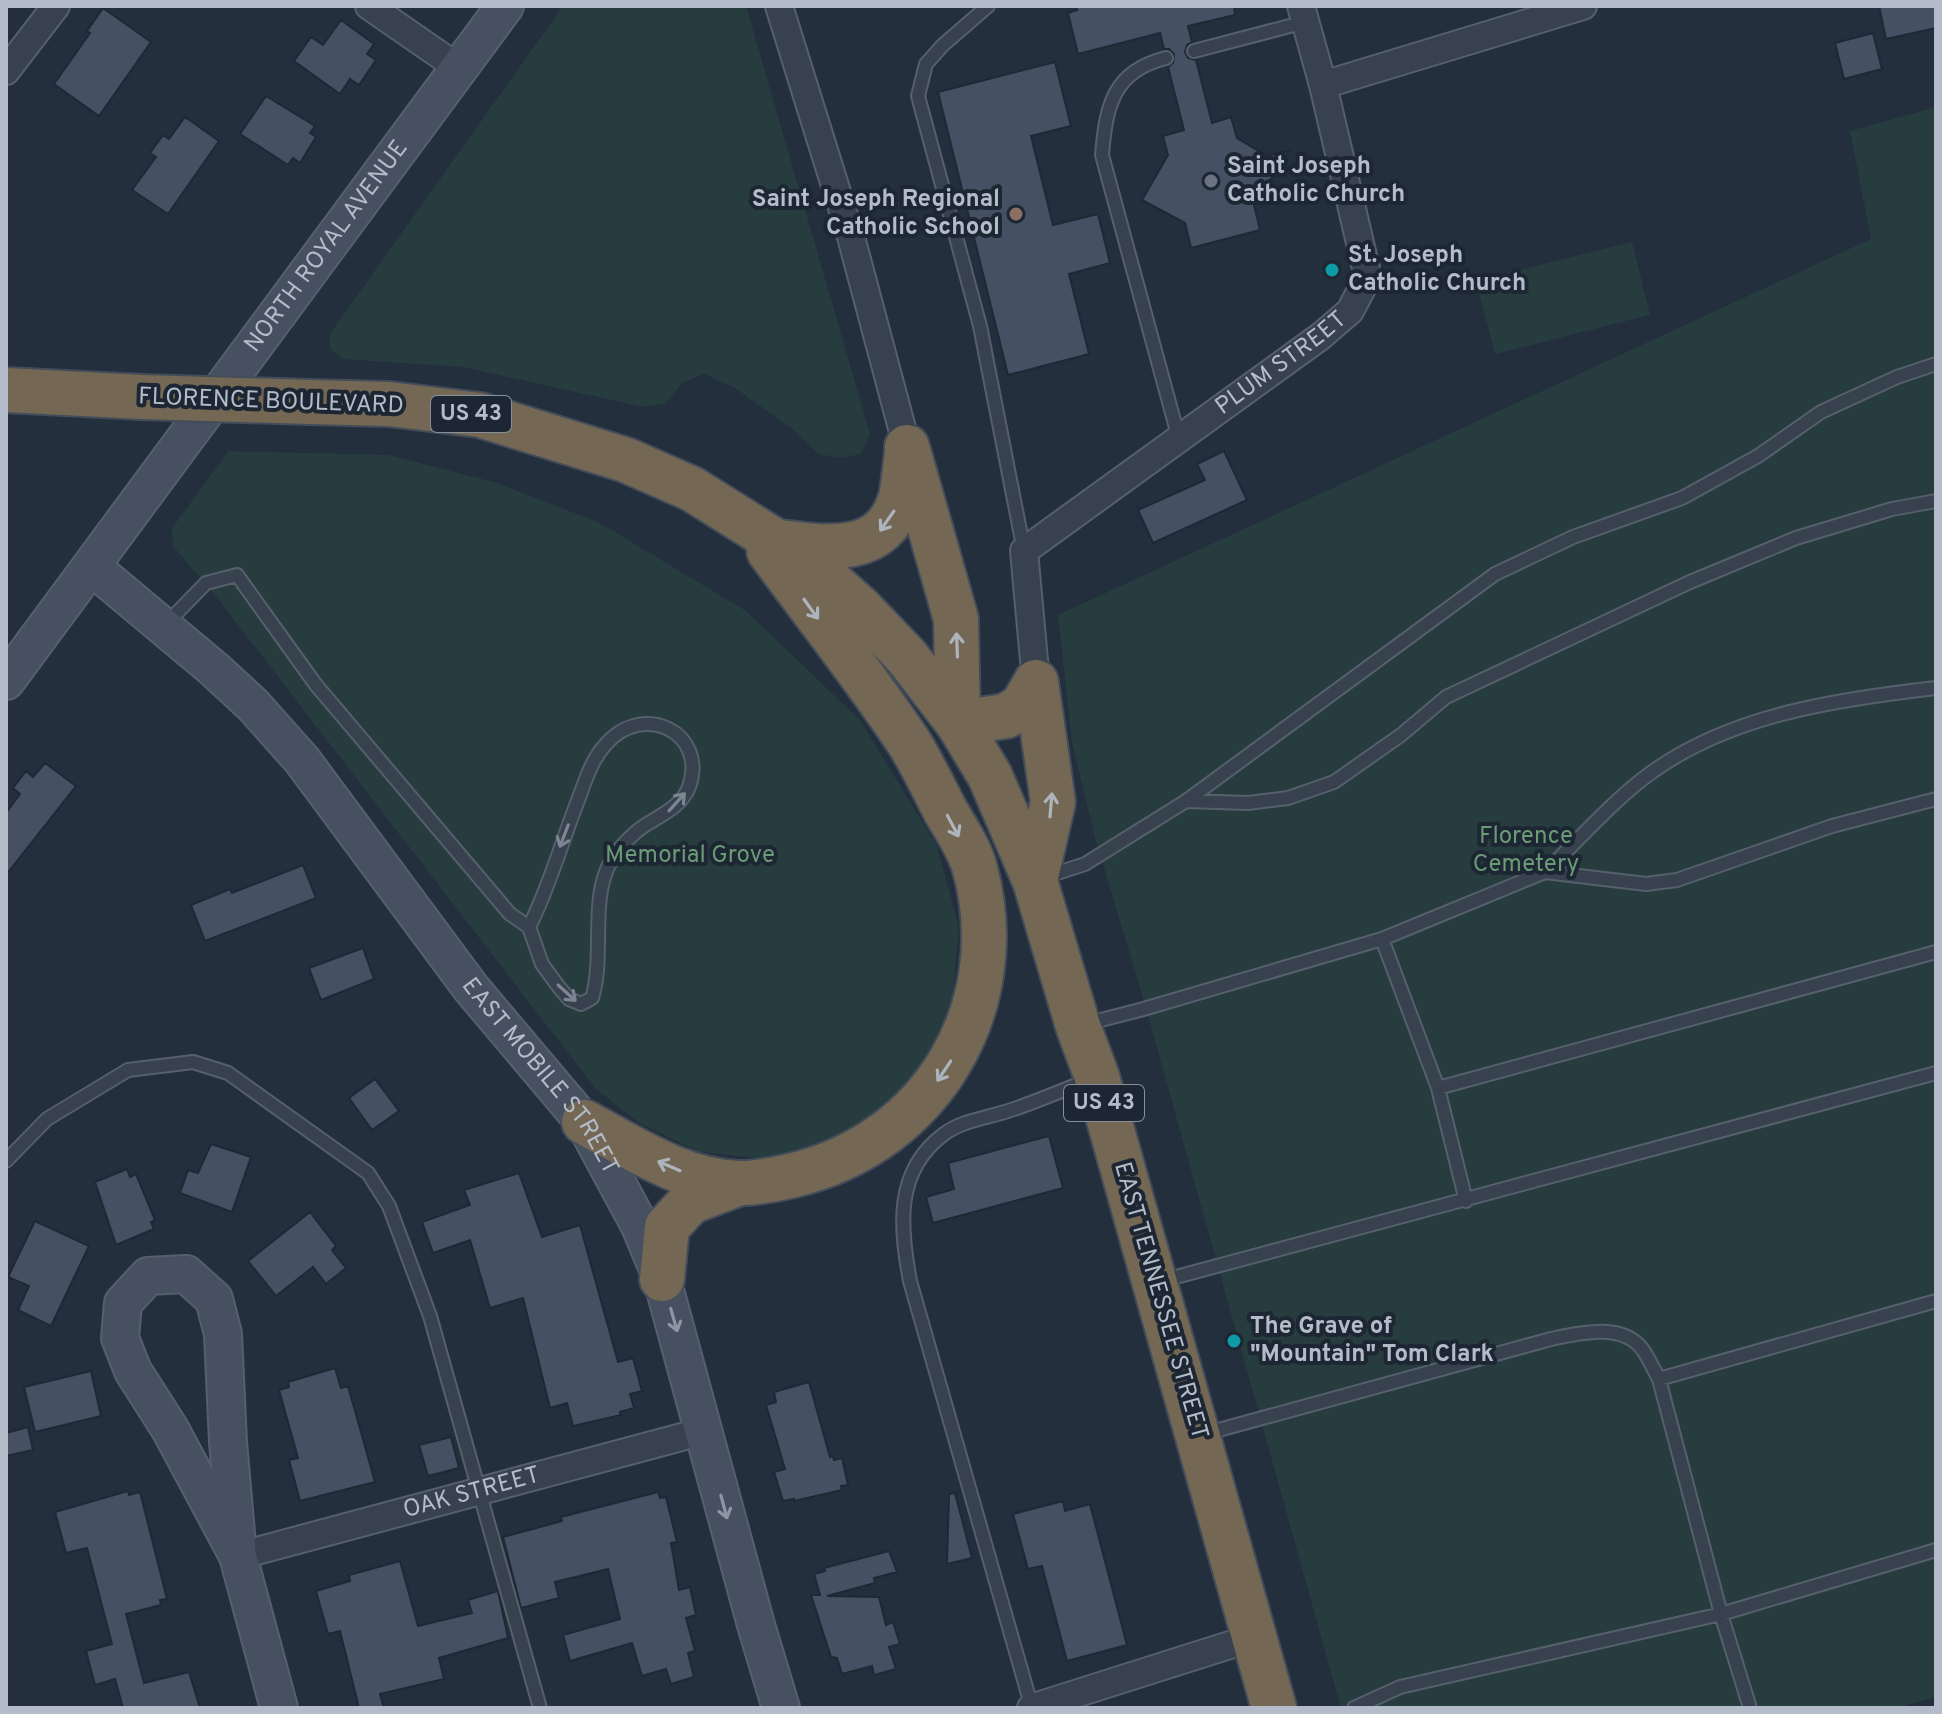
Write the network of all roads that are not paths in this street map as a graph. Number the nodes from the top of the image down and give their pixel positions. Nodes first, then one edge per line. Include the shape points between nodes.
1 (56, 6) edge
2 (369, 6) edge
3 (505, 6) edge
4 (779, 6) edge
5 (988, 6) edge
6 (1583, 6) edge
7 (1303, 14) edge
8 (1194, 51) dead end
9 (1166, 58) dead end
10 (460, 69) junction
11 (6, 71) edge
12 (1323, 85) junction
13 (1936, 364) edge
14 (6, 390) edge
15 (1179, 439) junction
16 (907, 447) junction
17 (1936, 501) edge
18 (764, 533) junction
19 (1024, 551) junction
20 (92, 567) junction
21 (164, 627) junction
22 (6, 681) edge
23 (1036, 682) junction
24 (1936, 688) edge
25 (958, 723) junction
26 (1936, 799) edge
27 (1186, 801) junction
28 (1545, 872) junction
29 (1035, 881) junction
30 (529, 927) junction
31 (1382, 939) junction
32 (1936, 952) edge
33 (1078, 1026) junction
34 (1936, 1073) edge
35 (1097, 1077) junction
36 (1438, 1088) junction
37 (584, 1122) junction
38 (6, 1161) edge
39 (740, 1183) junction
40 (1466, 1201) junction
41 (662, 1279) junction
42 (1154, 1283) junction
43 (1936, 1301) edge
44 (1659, 1379) junction
45 (704, 1431) junction
46 (1198, 1435) junction
47 (480, 1491) junction
48 (1936, 1550) edge
49 (238, 1556) junction
50 (1721, 1614) junction
51 (1255, 1637) junction
52 (279, 1708) edge
53 (540, 1708) edge
54 (781, 1708) edge
55 (1032, 1708) edge
56 (1274, 1708) edge
57 (1354, 1708) edge
58 (1750, 1708) edge

1 - 11 street
2 - 10 street
3 - 10 street, NORTH ROYAL AVENUE
4 - 16 street via 851,237
5 - 19 lane via 926,64 918,96 980,326
6 - 12 street
7 - 8 lane
7 - 12 street, PLUM STREET
9 - 15 lane via 1125,77 1104,125 1102,155
10 - 20 street, NORTH ROYAL AVENUE
12 - 15 street, PLUM STREET via 1368,277 1350,311 1321,336
13 - 27 lane via 1821,412 1758,456 1682,498 1573,537 1495,574
14 - 18 highway, FLORENCE BOULEVARD / US 43, bridge via 389,404 480,415 626,460 692,489
15 - 19 street, PLUM STREET
16 -> 18 highway via 901,498 875,536 827,548
25 -> 16 highway via 956,619
17 - 27 lane via 1796,538 1690,582 1446,697 1334,782 1288,798
18 - 25 highway, FLORENCE BOULEVARD / US 43 via 807,561 861,609
18 -> 39 highway via 909,742 975,867 985,937 976,1003 964,1036 942,1076 904,1119 848,1158
19 - 23 street
20 - 21 street, EAST MOBILE STREET
20 - 22 street, NORTH ROYAL AVENUE
21 - 30 lane via 206,583 237,575 316,685 510,914
21 - 37 street, EAST MOBILE STREET via 253,705 302,760 471,988
23 - 25 highway via 1022,706 1006,716
29 -> 23 highway via 1053,802
24 - 28 lane via 1815,707 1700,744 1651,772
25 - 29 highway, EAST TENNESSEE STREET / US 43 via 990,776
26 - 28 lane via 1832,826 1677,880 1646,884
27 - 29 lane via 1085,864
28 - 31 lane
29 - 33 highway, EAST TENNESSEE STREET / US 43
30 -> 30 lane via 542,964 569,999 581,1004 592,998 600,897 611,862 641,828 673,809 688,789 693,760 681,737 656,723 632,724 607,742 592,764
31 - 33 lane
31 - 36 lane
32 - 36 lane
33 - 35 highway, EAST TENNESSEE STREET / US 43
34 - 40 lane
35 - 42 highway, EAST TENNESSEE STREET / US 43
35 - 55 lane via 944,1134 921,1159 903,1196 902,1238 910,1281
36 - 40 lane
39 -> 37 highway via 670,1167
37 - 41 street, EAST MOBILE STREET
38 - 47 lane via 47,1119 128,1070 193,1062 228,1073 269,1101 368,1173 389,1206 430,1316
39 - 41 highway via 690,1202 667,1227
40 - 42 lane
41 -> 45 street, EAST MOBILE STREET
42 - 46 highway, EAST TENNESSEE STREET / US 43
43 - 44 lane
44 - 46 lane via 1642,1347 1619,1335 1587,1331
44 - 50 lane
45 - 47 street, OAK STREET
45 -> 54 street, EAST MOBILE STREET
46 - 51 highway, EAST TENNESSEE STREET / US 43
47 - 49 street, OAK STREET
47 - 53 lane
48 - 50 lane
49 - 49 street via 133,1371 120,1338 123,1303 148,1276 186,1274 214,1299 223,1334
49 - 52 street
50 - 57 lane via 1400,1687
50 - 58 lane
51 - 55 street
51 - 56 highway, EAST TENNESSEE STREET / US 43

